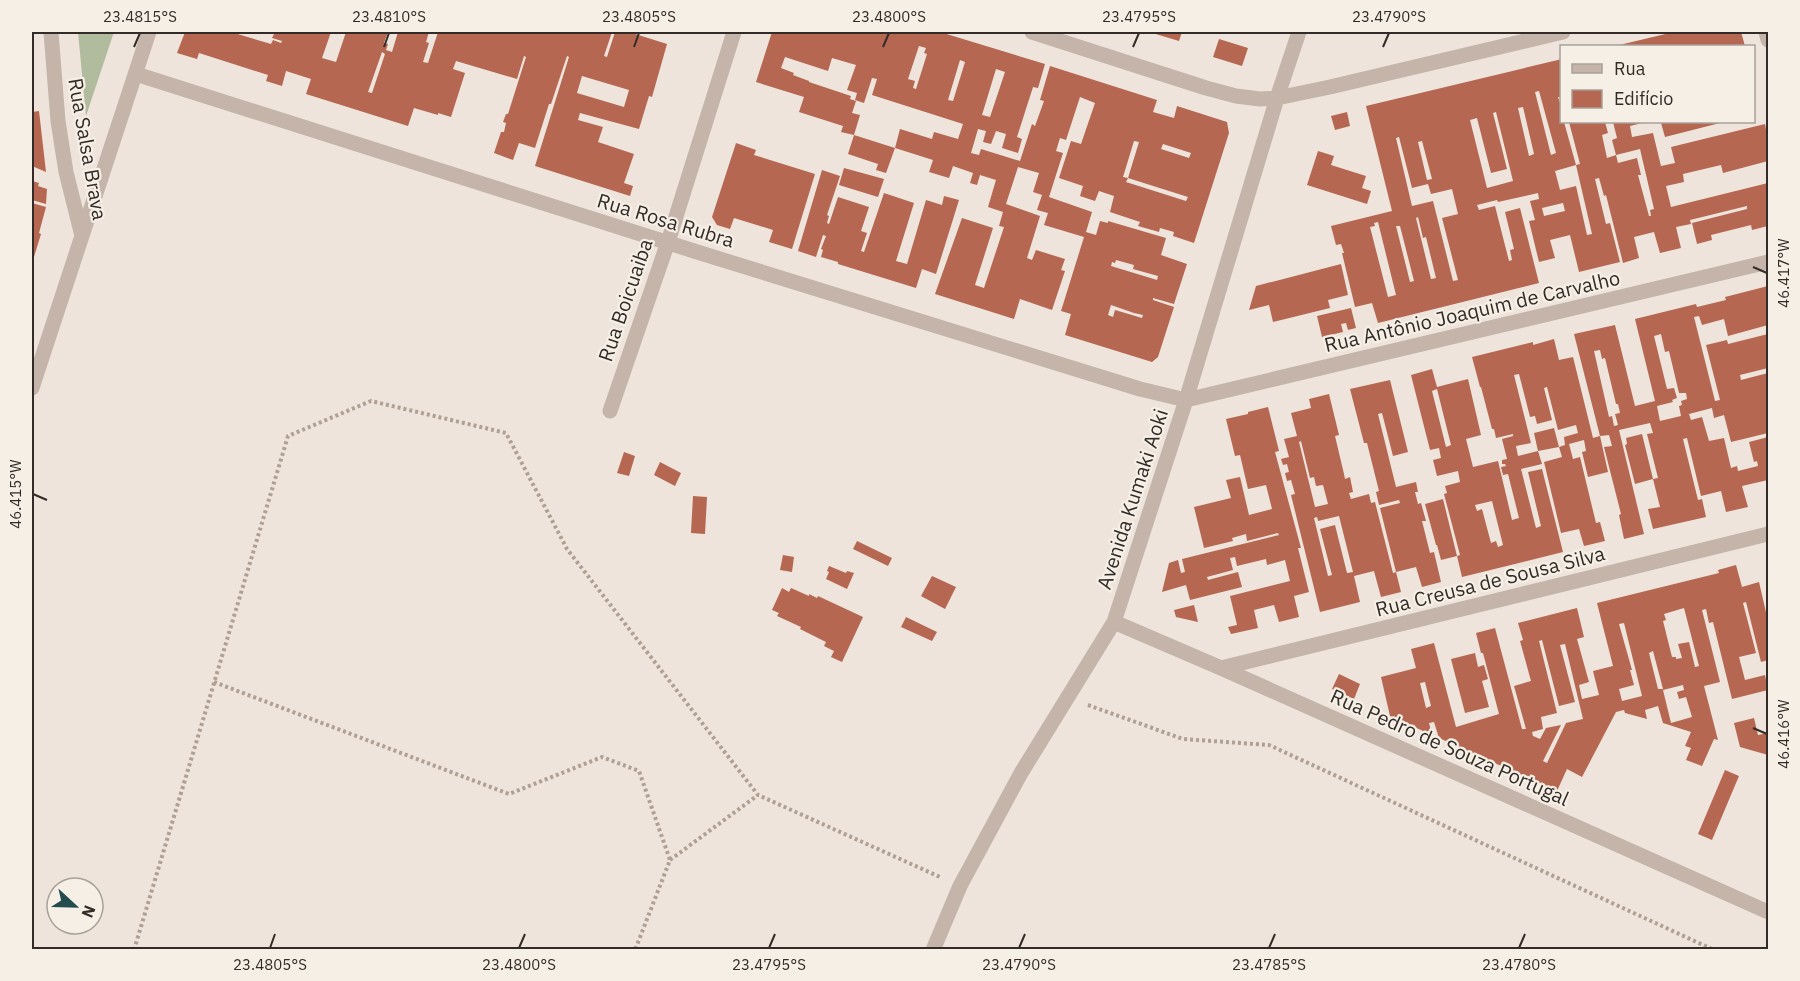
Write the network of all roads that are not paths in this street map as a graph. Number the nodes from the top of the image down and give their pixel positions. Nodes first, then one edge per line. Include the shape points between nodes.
1 (51, 32) edge
2 (149, 32) edge
3 (734, 32) edge
4 (1032, 32) edge
5 (1299, 32) edge
6 (1563, 32) edge
7 (1766, 32) edge
8 (1768, 40) edge
9 (136, 74) junction
10 (1277, 98) junction
11 (82, 237) junction
12 (668, 242) junction
13 (1768, 262) edge
14 (32, 388) edge
15 (1186, 400) junction
16 (610, 411) dead end
17 (1768, 534) edge
18 (1114, 622) junction
19 (1221, 668) junction
20 (1768, 912) edge
21 (933, 950) edge

1 - 11 street, Rua Salsa Brava via 58,121
2 - 9 street
3 - 12 street, Rua Boicuaiba
4 - 10 street via 1206,88 1244,97
5 - 10 street, Avenida Kumaki Aoki
6 - 10 street
7 - 8 street
9 - 11 street
9 - 12 street, Rua Rosa Rubra
10 - 15 street, Avenida Kumaki Aoki
11 - 14 street
12 - 15 street, Rua Rosa Rubra
12 - 16 street, Rua Boicuaiba
13 - 15 street, Rua Antônio Joaquim de Carvalho
15 - 18 street, Avenida Kumaki Aoki
17 - 19 street, Rua Creusa de Sousa Silva
18 - 19 street, Rua Pedro de Souza Portugal
18 - 21 street, Avenida Kumaki Aoki via 1021,773 960,886
19 - 20 street, Rua Pedro de Souza Portugal

